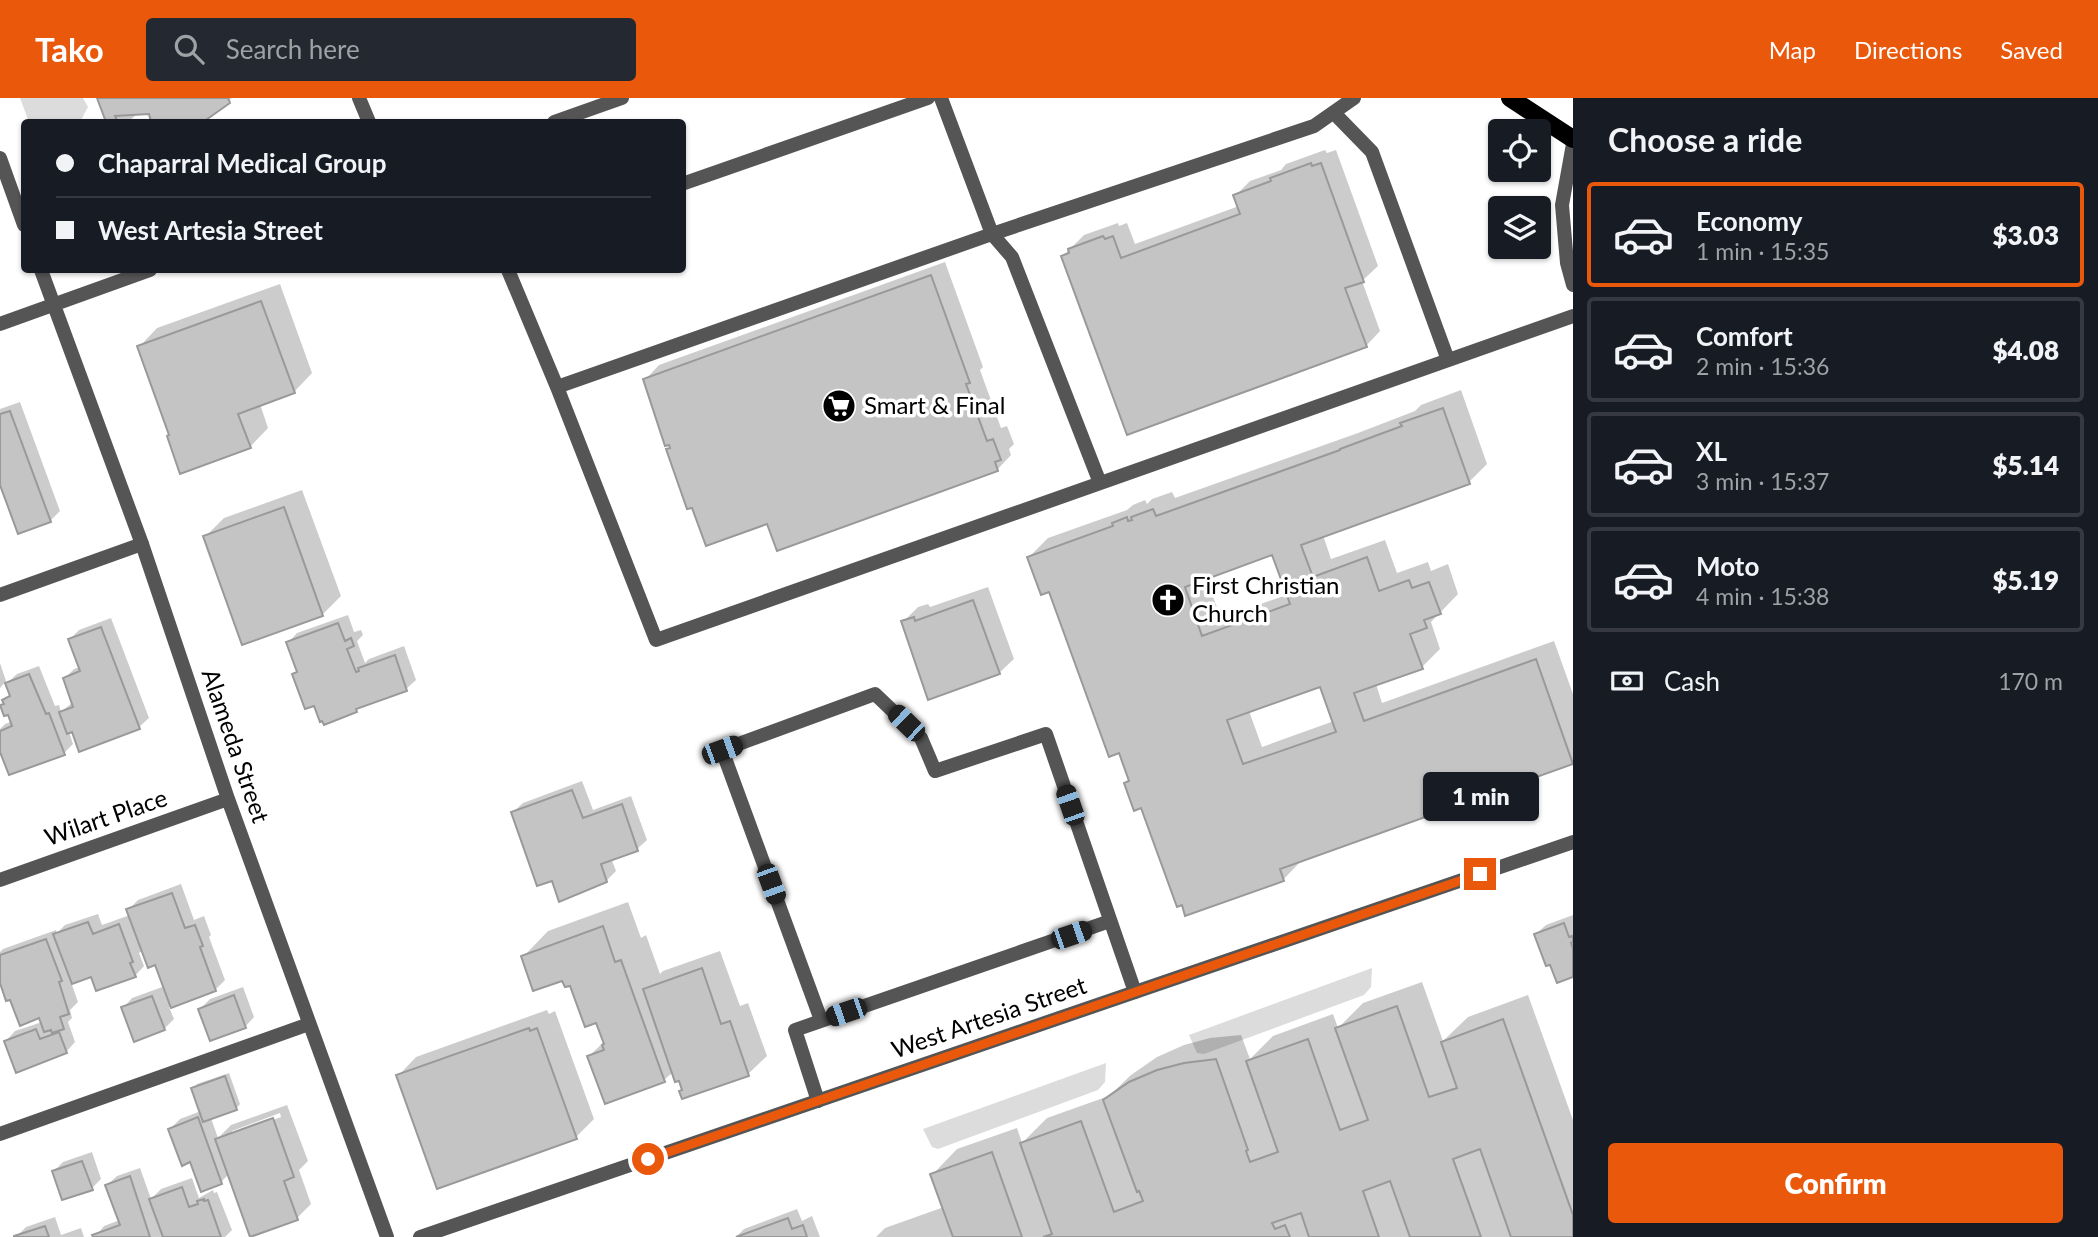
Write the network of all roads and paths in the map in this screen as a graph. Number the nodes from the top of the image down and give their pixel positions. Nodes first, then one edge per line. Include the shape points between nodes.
1 (359, 98) edge
2 (622, 98) edge
3 (928, 98) edge
4 (941, 98) edge
5 (1354, 98) edge
6 (1510, 98) edge
7 (1334, 113) junction
8 (368, 119) edge
9 (562, 119) edge
10 (1573, 141) edge
11 (0, 158) edge
12 (686, 183) edge
13 (21, 217) edge
14 (992, 234) junction
15 (42, 273) edge
16 (141, 273) edge
17 (509, 273) edge
18 (1573, 285) edge
19 (53, 304) junction
20 (1573, 316) edge
21 (0, 324) edge
22 (1448, 360) junction
23 (556, 387) junction
24 (1100, 483) junction
25 (142, 544) junction
26 (0, 596) edge
27 (228, 799) junction
28 (1573, 842) edge
29 (0, 880) edge
30 (1110, 922) junction
31 (1135, 992) junction
32 (821, 1020) junction
33 (309, 1024) junction
34 (818, 1101) junction
35 (0, 1134) edge
36 (387, 1237) edge
37 (420, 1237) edge

1 - 8 street
2 - 9 street
3 - 12 street
4 - 14 street
5 - 7 street
6 - 10 main road
7 - 14 street via 1314,126
7 - 22 street via 1372,152
10 - 18 street via 1562,205
11 - 13 street
14 - 23 street
14 - 24 street via 1012,257
15 - 19 street, Alameda Street
16 - 19 street
17 - 23 street
19 - 21 street
19 - 25 street, Alameda Street
20 - 22 street
22 - 24 street
23 - 24 street via 656,640
25 - 26 street
25 - 27 street, Alameda Street
27 - 29 street, Wilart Place
27 - 33 street, Alameda Street
28 - 31 street, West Artesia Street
30 - 31 street
30 - 32 street
30 - 32 street via 1046,734 935,771 921,738 875,694 722,750
31 - 34 street, West Artesia Street
32 - 34 street via 795,1030
33 - 35 street
33 - 36 street, Alameda Street
34 - 37 street, West Artesia Street

